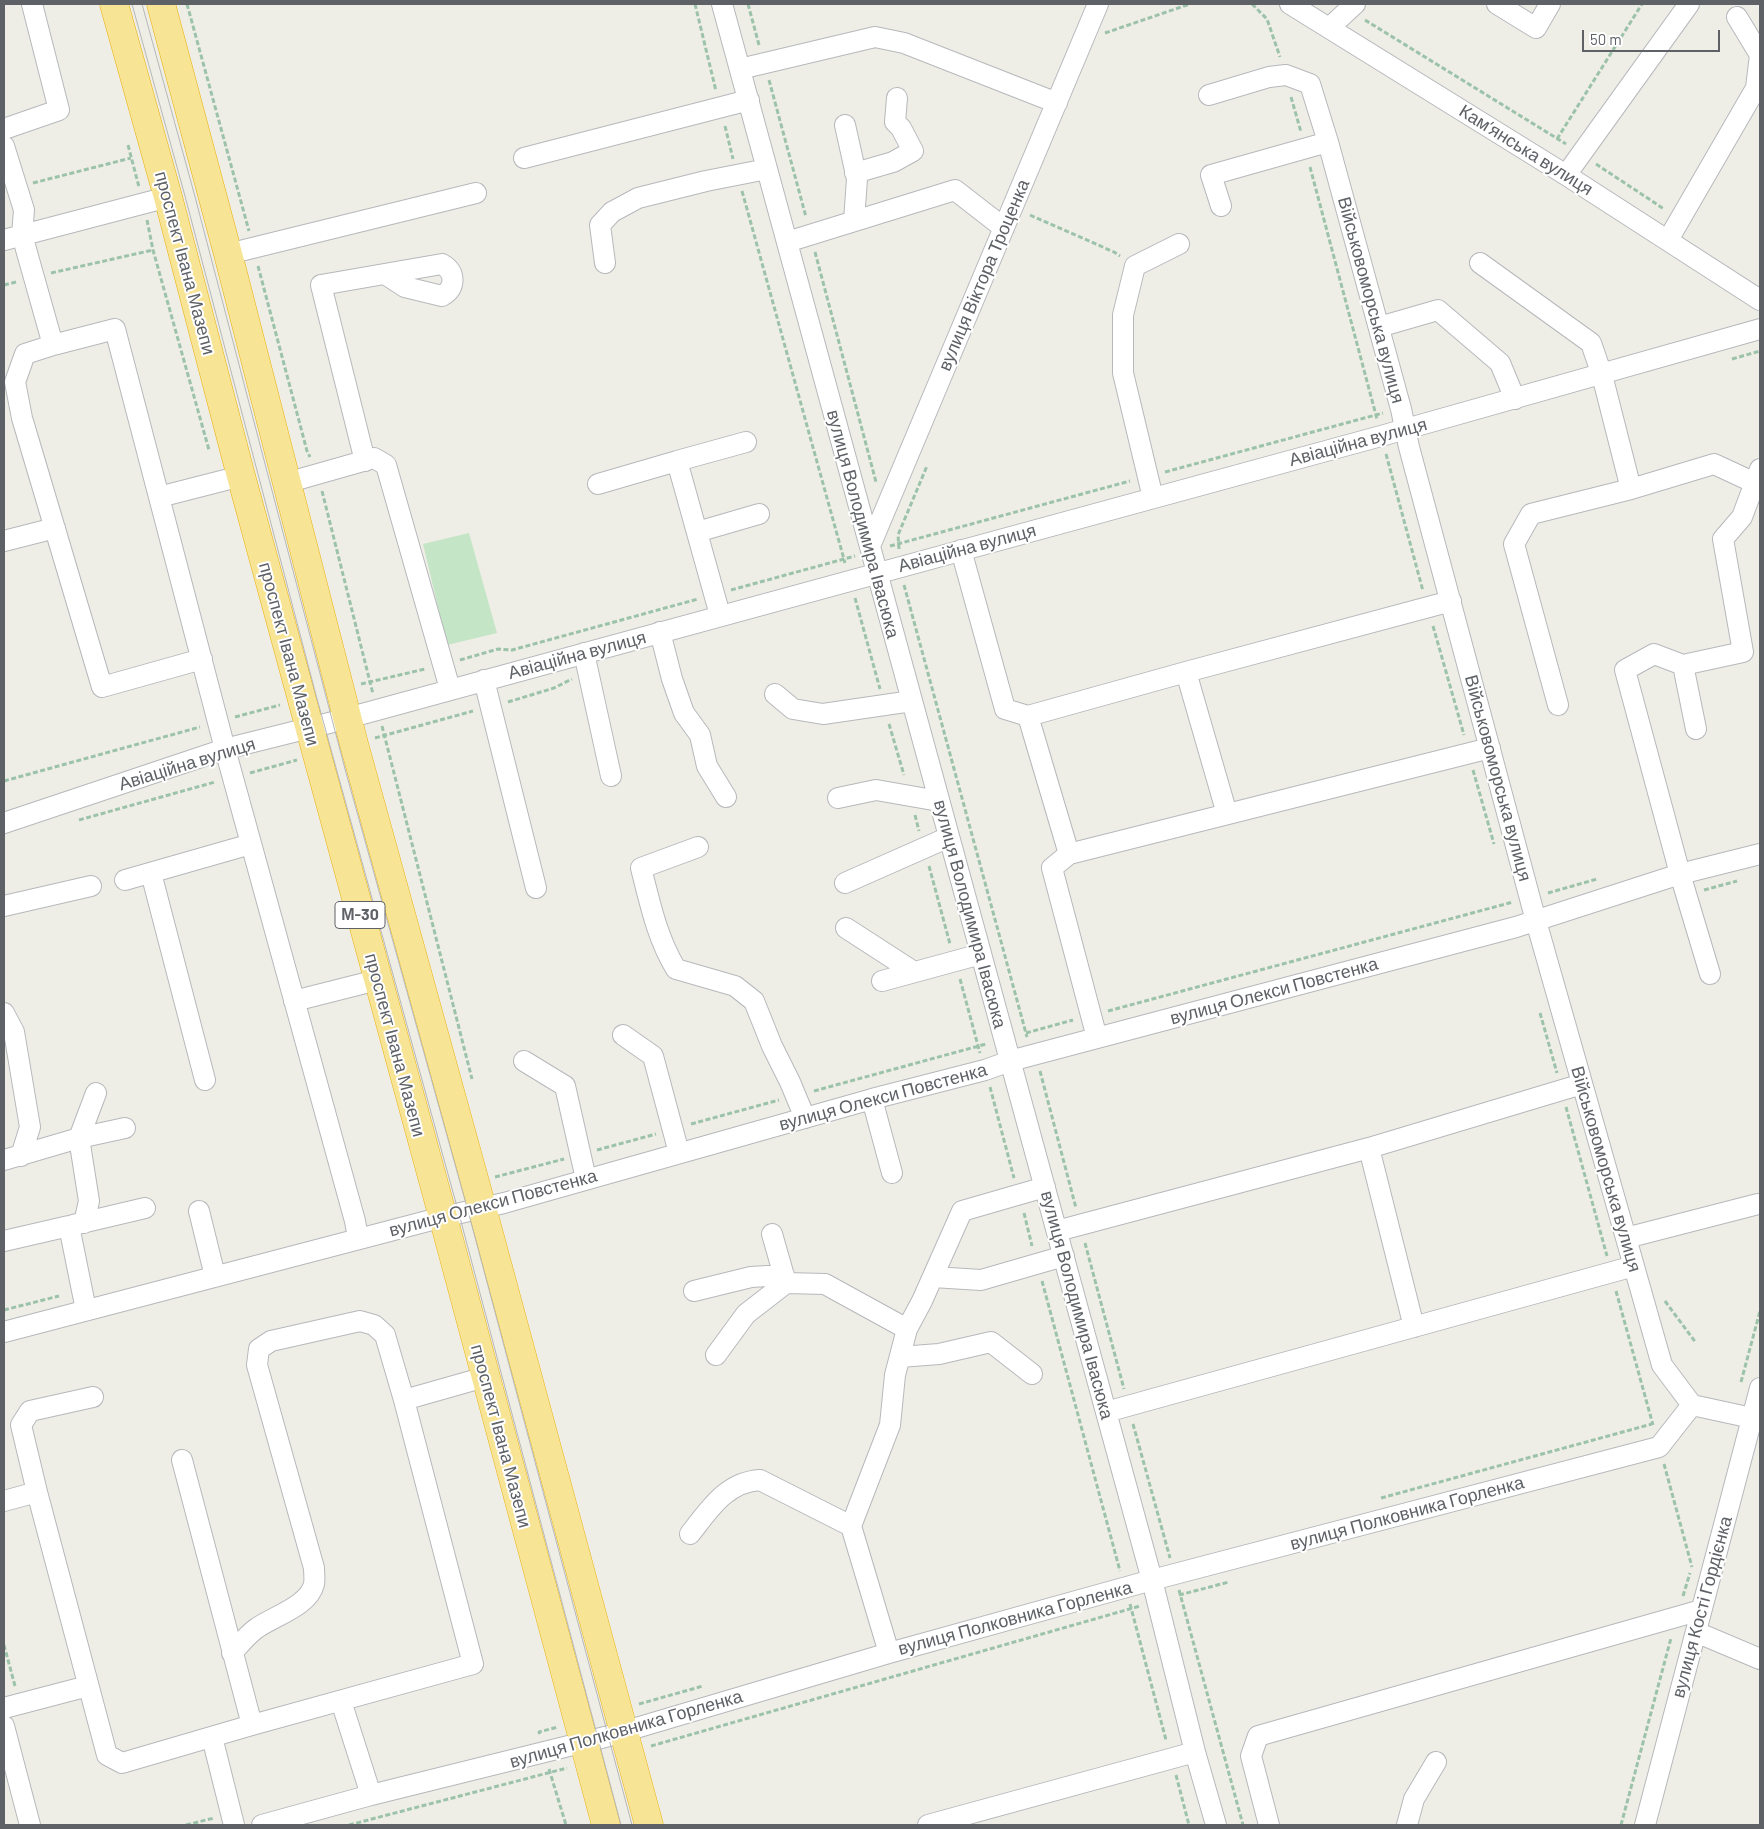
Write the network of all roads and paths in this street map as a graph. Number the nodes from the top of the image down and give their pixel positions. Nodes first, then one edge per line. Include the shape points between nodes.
1 (32, 4) edge
2 (114, 4) edge
3 (161, 4) edge
4 (187, 4) edge
5 (695, 4) edge
6 (722, 4) edge
7 (748, 4) edge
8 (1098, 4) edge
9 (1290, 4) edge
10 (1497, 4) edge
11 (1550, 4) edge
12 (1641, 4) edge
13 (1689, 4) edge
14 (1352, 7) edge
15 (1737, 16) dead end
16 (1329, 28) junction
17 (1760, 55) edge
18 (764, 63) junction
19 (740, 69) junction
20 (1209, 95) dead end
21 (897, 98) dead end
22 (749, 100) junction
23 (1056, 103) junction
24 (720, 108) junction
25 (844, 125) dead end
26 (4, 129) edge
27 (1557, 139) junction
28 (1328, 142) junction
29 (4, 146) edge
30 (1581, 154) junction
31 (131, 158) dead end
32 (524, 158) dead end
33 (767, 169) junction
34 (856, 174) junction
35 (737, 175) junction
36 (1566, 175) junction
37 (17, 188) junction
38 (476, 193) dead end
39 (168, 197) junction
40 (1221, 206) dead end
41 (1030, 215) dead end
42 (1680, 219) junction
43 (854, 221) junction
44 (1004, 228) junction
45 (811, 235) junction
46 (13, 238) edge
47 (1668, 240) junction
48 (787, 242) junction
49 (1179, 244) dead end
50 (153, 250) dead end
51 (241, 250) junction
52 (605, 263) dead end
53 (1480, 263) dead end
54 (1135, 266) junction
55 (384, 274) dead end
56 (34, 277) junction
57 (4, 285) edge
58 (1760, 300) edge
59 (1379, 326) junction
60 (1760, 329) edge
61 (53, 345) junction
62 (1602, 375) junction
63 (1515, 399) junction
64 (1401, 409) junction
65 (13, 420) edge
66 (1405, 429) junction
67 (746, 442) dead end
68 (365, 460) junction
69 (677, 462) junction
70 (880, 473) dead end
71 (318, 474) junction
72 (241, 476) junction
73 (1148, 476) junction
74 (1758, 476) edge
75 (286, 483) junction
76 (598, 484) dead end
77 (1631, 489) junction
78 (159, 497) junction
79 (1153, 498) junction
80 (759, 514) dead end
81 (55, 528) junction
82 (697, 532) junction
83 (4, 541) edge
84 (870, 549) junction
85 (961, 550) junction
86 (844, 558) junction
87 (877, 573) junction
88 (850, 580) junction
89 (714, 594) junction
90 (1450, 602) junction
91 (720, 616) junction
92 (660, 632) junction
93 (584, 653) junction
94 (202, 659) junction
95 (443, 665) junction
96 (1683, 665) junction
97 (1186, 672) junction
98 (484, 680) junction
99 (370, 681) junction
100 (340, 689) junction
101 (450, 689) junction
102 (775, 694) dead end
103 (302, 699) junction
104 (912, 701) junction
105 (884, 705) junction
106 (1558, 705) dead end
107 (377, 709) junction
108 (1028, 716) junction
109 (347, 718) junction
110 (218, 722) junction
111 (309, 728) junction
112 (1696, 729) dead end
113 (384, 736) junction
114 (354, 744) junction
115 (1490, 748) junction
116 (225, 749) junction
117 (316, 754) junction
118 (611, 776) dead end
119 (233, 777) junction
120 (4, 781) edge
121 (909, 796) junction
122 (726, 797) dead end
123 (838, 798) dead end
124 (939, 801) junction
125 (1227, 814) junction
126 (71, 822) dead end
127 (4, 823) edge
128 (949, 837) junction
129 (251, 844) junction
130 (698, 848) dead end
131 (924, 849) junction
132 (1069, 854) junction
133 (1760, 854) edge
134 (151, 873) junction
135 (1680, 874) junction
136 (125, 880) dead end
137 (845, 883) dead end
138 (90, 886) dead end
139 (536, 888) dead end
140 (4, 906) edge
141 (1536, 920) junction
142 (846, 928) dead end
143 (981, 954) junction
144 (955, 961) junction
145 (914, 972) junction
146 (1710, 974) dead end
147 (378, 980) junction
148 (882, 981) dead end
149 (294, 1001) junction
150 (4, 1013) edge
151 (623, 1035) dead end
152 (1097, 1038) junction
153 (524, 1061) dead end
154 (1010, 1061) junction
155 (985, 1070) junction
156 (205, 1080) dead end
157 (473, 1081) dead end
158 (1582, 1084) junction
159 (96, 1093) dead end
160 (872, 1099) junction
161 (805, 1118) junction
162 (125, 1128) dead end
163 (79, 1138) junction
164 (1369, 1148) junction
165 (679, 1153) junction
166 (12, 1158) edge
167 (495, 1167) dead end
168 (892, 1173) dead end
169 (586, 1179) junction
170 (1045, 1187) junction
171 (1018, 1194) junction
172 (1758, 1204) dead end
173 (493, 1205) junction
174 (145, 1208) dead end
175 (198, 1211) dead end
176 (443, 1217) junction
177 (76, 1225) junction
178 (1057, 1231) junction
179 (772, 1234) dead end
180 (358, 1238) junction
181 (1626, 1238) junction
182 (4, 1241) edge
183 (1064, 1256) junction
184 (1037, 1264) junction
185 (1634, 1266) junction
186 (215, 1276) junction
187 (933, 1277) junction
188 (785, 1279) junction
189 (694, 1291) dead end
190 (86, 1310) junction
191 (1760, 1311) edge
192 (1414, 1327) junction
193 (907, 1329) junction
194 (4, 1332) edge
195 (716, 1355) dead end
196 (900, 1357) junction
197 (1032, 1374) dead end
198 (485, 1376) junction
199 (1760, 1388) edge
200 (93, 1397) dead end
201 (404, 1400) junction
202 (1692, 1405) junction
203 (1715, 1410) junction
204 (1106, 1412) junction
205 (1752, 1418) junction
206 (182, 1460) dead end
207 (37, 1492) junction
208 (4, 1501) edge
209 (851, 1526) junction
210 (690, 1534) dead end
211 (1237, 1579) dead end
212 (1152, 1580) junction
213 (1125, 1588) junction
214 (1157, 1602) junction
215 (1131, 1608) junction
216 (1702, 1610) junction
217 (1696, 1632) junction
218 (232, 1652) junction
219 (889, 1652) junction
220 (1760, 1659) edge
221 (88, 1686) junction
222 (341, 1701) junction
223 (4, 1708) edge
224 (252, 1725) junction
225 (4, 1726) edge
226 (212, 1737) junction
227 (626, 1742) junction
228 (1195, 1752) junction
229 (586, 1753) junction
230 (1171, 1759) junction
231 (1436, 1762) dead end
232 (371, 1795) junction
233 (30, 1825) edge
234 (234, 1825) edge
235 (262, 1825) edge
236 (349, 1825) edge
237 (606, 1825) edge
238 (649, 1825) edge
239 (928, 1825) edge
240 (1190, 1825) edge
241 (1216, 1825) edge
242 (1269, 1825) edge
243 (1407, 1825) edge
244 (1644, 1825) edge

1 - 26 street via 59,110
2 - 39 highway, проспект Івана Мазепи / М-30
3 - 51 highway, М-30
4 - 51 path
5 - 24 path
6 - 19 street, вулиця Володимира Івасюка
7 - 18 path
8 - 23 street, вулиця Віктора Троценка
9 - 16 street, Камʼянська вулиця
10 - 11 street via 1536,28
12 - 27 path
13 - 30 street
14 - 16 street
14 - 27 path
15 - 17 street
16 - 36 street, Камʼянська вулиця
17 - 42 street via 1756,88
18 - 19 street
18 - 23 street via 875,37 904,44
18 - 45 path
19 - 22 street, вулиця Володимира Івасюка
20 - 28 street, Військовоморська вулиця via 1286,75 1310,84
21 - 34 street via 895,122 902,128 913,151 893,162
22 - 24 street
22 - 33 street, вулиця Володимира Івасюка
23 - 44 street, вулиця Віктора Троценка
24 - 32 street
24 - 35 path
25 - 34 street
27 - 30 path
28 - 40 street via 1211,175
28 - 59 street, Військовоморська вулиця
29 - 37 street
30 - 36 street
30 - 42 path
31 - 37 path
33 - 35 street
33 - 48 street, вулиця Володимира Івасюка
34 - 43 street
35 - 52 street via 638,198 612,212 600,225
35 - 86 path
36 - 47 street, Камʼянська вулиця
37 - 46 street via 24,210
38 - 51 street
39 - 46 street
39 - 72 highway, проспект Івана Мазепи / М-30
41 - 54 path via 1114,252
42 - 47 street
43 - 44 street via 955,190
43 - 45 street
44 - 84 street, вулиця Віктора Троценка
45 - 48 street
45 - 70 path via 876,482
46 - 56 street
47 - 58 street, Камʼянська вулиця
48 - 84 street, вулиця Володимира Івасюка
49 - 54 street
50 - 56 path
51 - 71 path via 306,451
51 - 75 highway, М-30
53 - 62 street via 1591,342
54 - 73 street via 1123,315 1123,373
55 - 68 street via 321,285
56 - 57 path
56 - 61 street
59 - 63 street via 1438,310 1500,363
59 - 64 street, Військовоморська вулиця
60 - 62 street, Авіаційна вулиця
61 - 65 street via 25,354 15,382
61 - 78 street via 114,328
62 - 63 street, Авіаційна вулиця
62 - 77 street
63 - 66 street, Авіаційна вулиця
64 - 66 street, Військовоморська вулиця
64 - 73 path
65 - 81 street
66 - 79 street, Авіаційна вулиця
66 - 90 street, Військовоморська вулиця
67 - 69 street
68 - 71 street
68 - 95 street via 374,458 386,465
69 - 76 street
69 - 82 street
71 - 75 street
71 - 99 path
72 - 78 street
72 - 103 highway, проспект Івана Мазепи / М-30
73 - 79 street
73 - 84 path
74 - 77 street via 1714,464
74 - 96 street via 1742,517 1723,539 1743,652
75 - 100 highway, М-30
77 - 106 street via 1531,514 1514,544
78 - 94 street
79 - 85 street, Авіаційна вулиця
80 - 82 street
81 - 83 street
81 - 94 street via 102,687
82 - 89 street
84 - 86 path
84 - 87 street, вулиця Володимира Івасюка
85 - 87 street, Авіаційна вулиця
85 - 108 street via 1005,709
86 - 88 path
86 - 89 path
87 - 88 street, Авіаційна вулиця
87 - 104 street, вулиця Володимира Івасюка
88 - 91 street, Авіаційна вулиця
88 - 105 path
89 - 91 street
89 - 95 path via 512,650 498,649
90 - 97 street
90 - 115 street, Військовоморська вулиця
91 - 92 street, Авіаційна вулиця
92 - 93 street, Авіаційна вулиця
92 - 122 street via 684,713 700,735 708,766
93 - 98 street, Авіаційна вулиця
93 - 118 street
94 - 110 street
95 - 99 path
95 - 101 street
96 - 112 street
96 - 135 street via 1654,654 1625,670
97 - 108 street
97 - 125 street
98 - 101 street, Авіаційна вулиця
98 - 139 street
99 - 100 path
99 - 107 path
100 - 109 highway, М-30
101 - 107 street, Авіаційна вулиця
102 - 105 street via 793,709 823,714
103 - 110 path
103 - 111 highway, проспект Івана Мазепи / М-30
104 - 105 street
104 - 124 street, вулиця Володимира Івасюка
105 - 121 path
107 - 109 street, Авіаційна вулиця
107 - 113 path
108 - 132 street
109 - 111 street, Авіаційна вулиця
109 - 114 highway, М-30
110 - 116 street
110 - 120 path
111 - 116 street, Авіаційна вулиця
111 - 117 highway, проспект Івана Мазепи / М-30
113 - 114 path
113 - 157 path
114 - 173 highway, М-30
115 - 125 street
115 - 141 street, Військовоморська вулиця
116 - 119 street
116 - 127 street, Авіаційна вулиця
117 - 119 path
117 - 147 highway, проспект Івана Мазепи / М-30
119 - 126 path
119 - 129 street
121 - 123 street via 876,790
121 - 124 street
121 - 131 path
124 - 128 street, вулиця Володимира Івасюка
125 - 132 street
128 - 131 street
128 - 143 street, вулиця Володимира Івасюка
129 - 134 street
129 - 149 street
130 - 161 street via 641,868 665,951 676,968 735,986 754,1001
131 - 137 street
131 - 144 path
132 - 152 street via 1052,868
133 - 135 street, вулиця Олекси Повстенка
134 - 136 street
134 - 156 street
135 - 141 street, вулиця Олекси Повстенка
135 - 146 street
138 - 140 street
141 - 152 street, вулиця Олекси Повстенка
141 - 158 street, Військовоморська вулиця
142 - 145 street
143 - 144 street
143 - 154 street, вулиця Володимира Івасюка
144 - 145 street
144 - 155 path
145 - 148 street
147 - 149 street
147 - 176 highway, проспект Івана Мазепи / М-30
149 - 180 street
150 - 166 street via 14,1032 30,1127
151 - 165 street via 652,1056
152 - 154 street, вулиця Олекси Повстенка
153 - 169 street via 565,1086
154 - 155 street, вулиця Олекси Повстенка
154 - 170 street, вулиця Володимира Івасюка
155 - 160 street, вулиця Олекси Повстенка
155 - 171 path
158 - 164 street
158 - 181 street, Військовоморська вулиця
159 - 163 street
160 - 161 street, вулиця Олекси Повстенка
160 - 168 street
161 - 165 street, вулиця Олекси Повстенка
162 - 163 street
163 - 166 street
163 - 177 street via 89,1202
164 - 178 street
164 - 192 street
165 - 169 street, вулиця Олекси Повстенка
167 - 173 path
169 - 173 street, вулиця Олекси Повстенка
170 - 171 street
170 - 178 street, вулиця Володимира Івасюка
171 - 184 path
171 - 187 street via 962,1211
172 - 181 street
173 - 176 street, вулиця Олекси Повстенка
173 - 227 highway, М-30
174 - 177 street
175 - 186 street
176 - 180 street, вулиця Олекси Повстенка
176 - 198 highway, проспект Івана Мазепи / М-30
177 - 182 street
177 - 190 street
178 - 183 street, вулиця Володимира Івасюка
179 - 188 street
180 - 186 street, вулиця Олекси Повстенка
181 - 185 street, Військовоморська вулиця
183 - 184 street
183 - 204 street, вулиця Володимира Івасюка
184 - 187 street via 981,1280
184 - 213 path
185 - 192 street
185 - 202 street, Військовоморська вулиця via 1662,1365
186 - 190 street, вулиця Олекси Повстенка
187 - 193 street
188 - 189 street via 751,1277
188 - 193 street via 825,1284
188 - 195 street via 746,1314
190 - 194 street, вулиця Олекси Повстенка
191 - 203 path via 1738,1390
192 - 204 street
193 - 196 street
196 - 197 street via 939,1354 991,1342
196 - 209 street via 890,1425
198 - 201 street
198 - 229 highway, проспект Івана Мазепи / М-30
199 - 205 street, вулиця Кості Гордієнка
200 - 207 street via 30,1411 21,1425
201 - 218 street via 385,1335 374,1325 360,1320 271,1341 258,1349 257,1365 314,1568 314,1584 308,1596 290,1611 255,1630
201 - 222 street via 474,1664
202 - 203 street
202 - 212 street, вулиця Полковника Горленка via 1659,1447
203 - 205 street
204 - 212 street, вулиця Володимира Івасюка
205 - 216 street, вулиця Кості Гордієнка
206 - 218 street
207 - 208 street
207 - 221 street
209 - 210 street via 760,1480 746,1481 730,1489
209 - 219 street
211 - 214 path
212 - 213 street, вулиця Полковника Горленка
212 - 214 street, вулиця Володимира Івасюка
213 - 215 path
213 - 219 street, вулиця Полковника Горленка
214 - 215 path
214 - 228 street, вулиця Володимира Івасюка
215 - 227 path
215 - 230 path
216 - 217 street, вулиця Кості Гордієнка
216 - 242 street via 1258,1736 1251,1756
217 - 220 street
217 - 244 street, вулиця Кості Гордієнка
218 - 224 street
219 - 227 street, вулиця Полковника Горленка
221 - 223 street
221 - 226 street via 107,1755 122,1764
222 - 224 street
222 - 232 street
224 - 226 street
225 - 233 street
226 - 234 street
227 - 229 street, вулиця Полковника Горленка
227 - 238 highway, М-30
228 - 230 street
228 - 241 street, вулиця Володимира Івасюка
229 - 232 street, вулиця Полковника Горленка
229 - 236 path
229 - 237 highway, проспект Івана Мазепи / М-30
230 - 239 street
230 - 240 path
231 - 243 street via 1414,1799
232 - 235 street, вулиця Полковника Горленка

